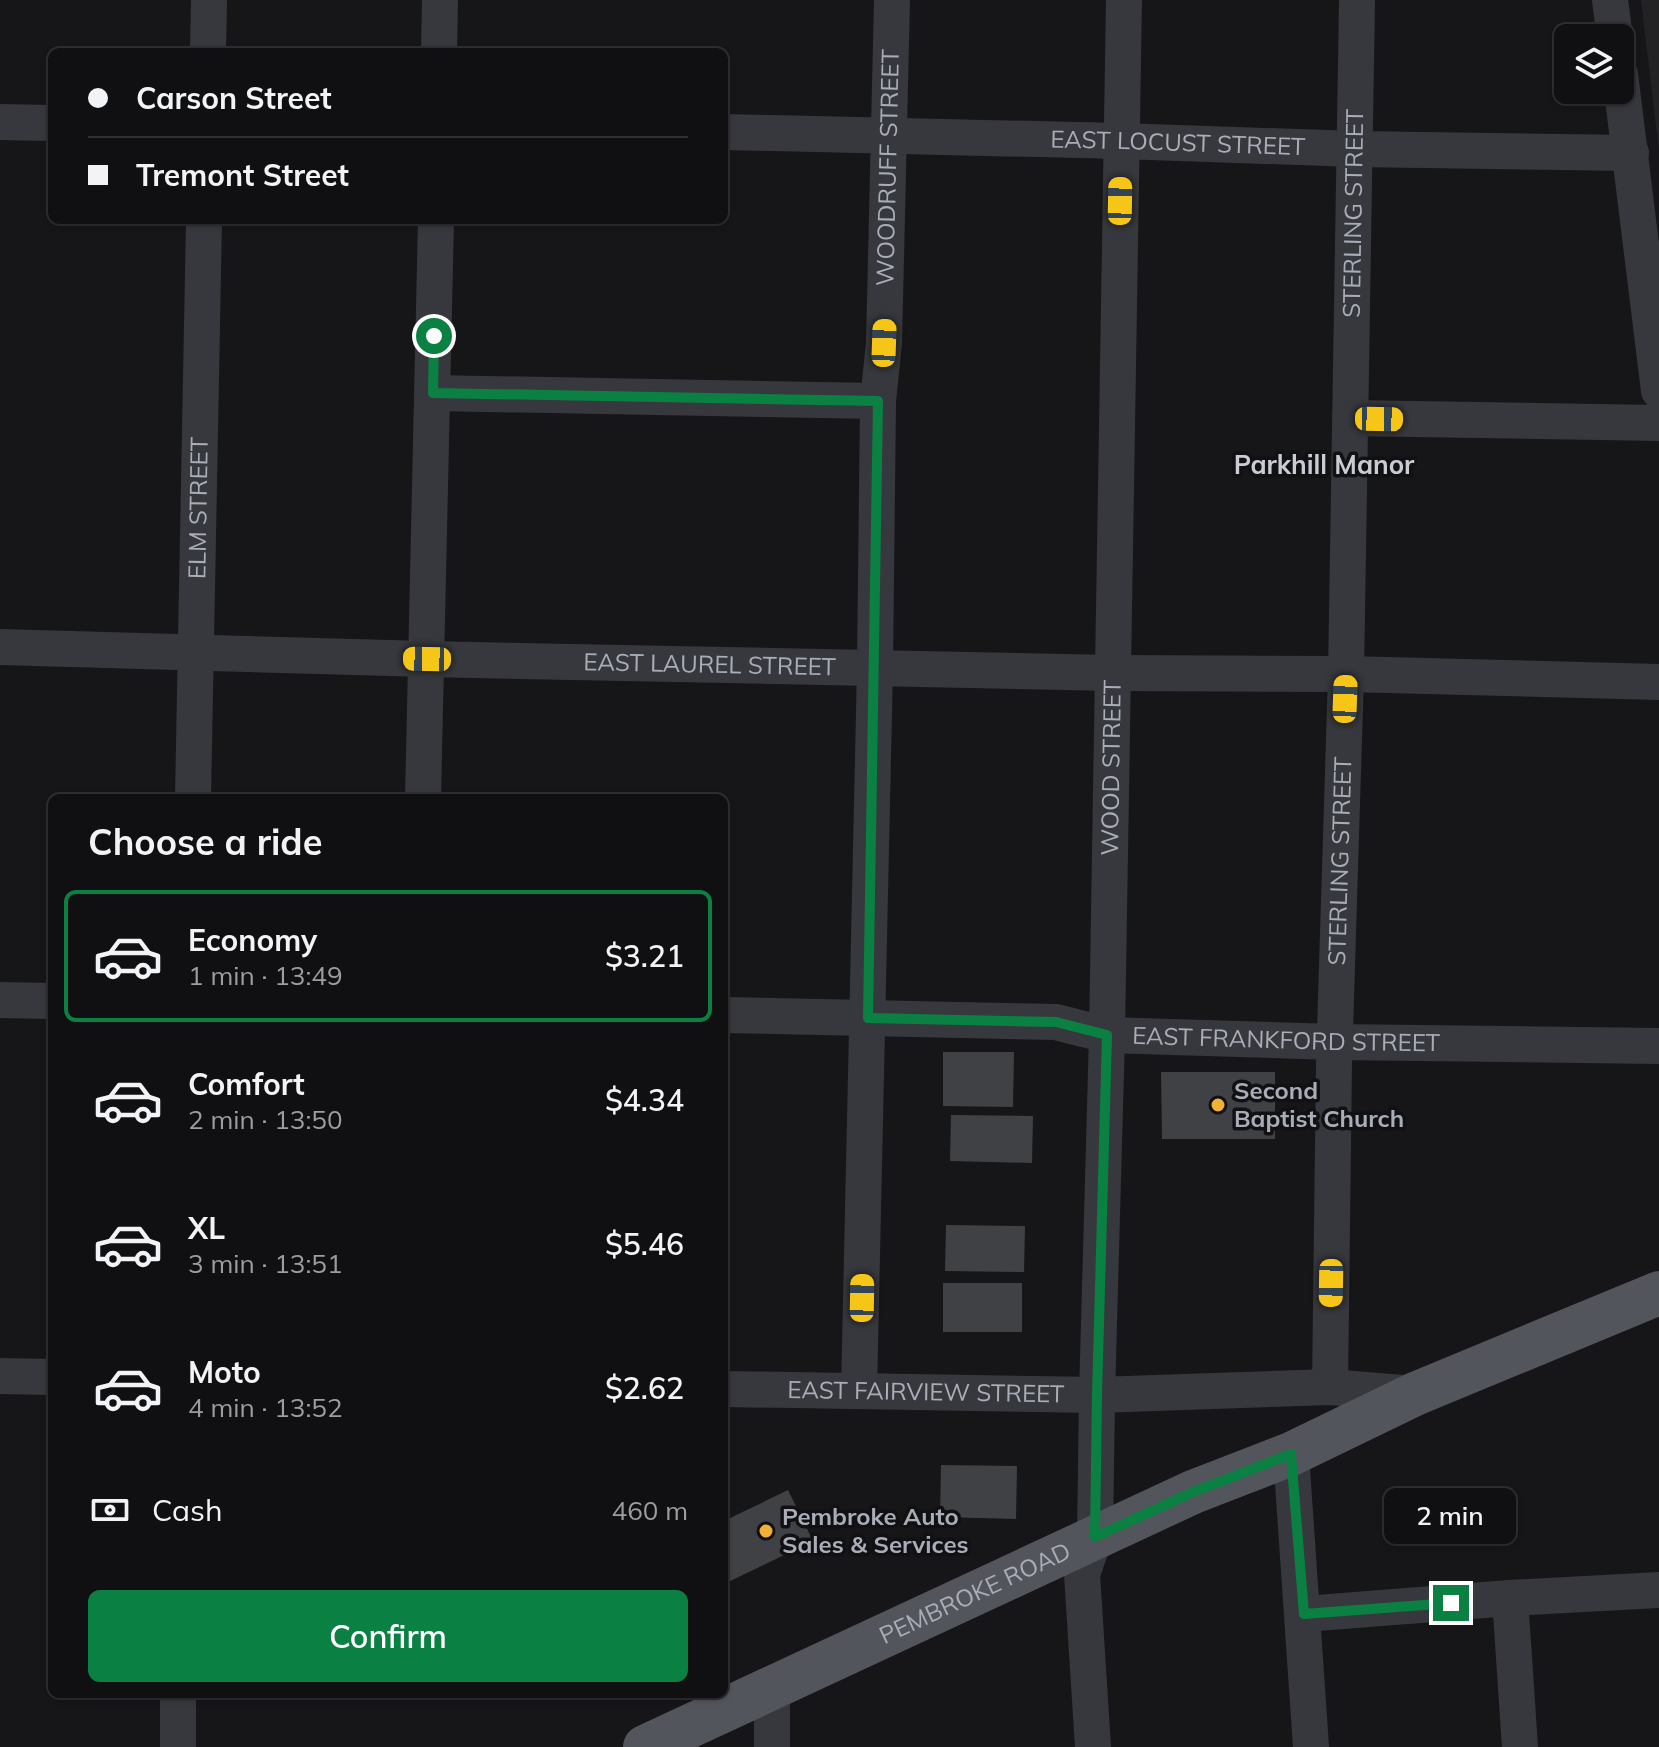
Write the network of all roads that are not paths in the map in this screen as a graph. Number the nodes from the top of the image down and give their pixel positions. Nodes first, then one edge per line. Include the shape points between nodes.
1 (209, 0) edge
2 (440, 0) edge
3 (892, 0) edge
4 (1124, 0) edge
5 (1357, 0) edge
6 (1610, 0) edge
7 (1613, 24) edge
8 (208, 48) edge
9 (439, 48) edge
10 (1624, 104) edge
11 (0, 122) edge
12 (48, 123) edge
13 (728, 132) edge
14 (888, 135) junction
15 (1121, 141) junction
16 (1355, 149) junction
17 (1631, 153) junction
18 (204, 224) edge
19 (436, 224) edge
20 (1659, 391) edge
21 (433, 393) junction
22 (878, 401) junction
23 (1350, 418) junction
24 (1659, 423) edge
25 (0, 647) edge
26 (195, 653) junction
27 (427, 659) junction
28 (875, 667) junction
29 (1114, 673) junction
30 (1346, 674) junction
31 (1659, 682) edge
32 (193, 794) edge
33 (423, 794) edge
34 (0, 1000) edge
35 (48, 1001) edge
36 (728, 1015) edge
37 (868, 1018) junction
38 (1107, 1035) junction
39 (1334, 1042) junction
40 (1659, 1046) edge
41 (1659, 1293) edge
42 (0, 1376) edge
43 (48, 1377) edge
44 (1330, 1387) junction
45 (728, 1389) edge
46 (859, 1391) junction
47 (1415, 1394) junction
48 (1097, 1395) junction
49 (1291, 1454) junction
50 (1095, 1537) junction
51 (1659, 1590) edge
52 (1510, 1598) junction
53 (1304, 1614) junction
54 (772, 1689) junction
55 (178, 1698) edge
56 (178, 1747) edge
57 (645, 1747) edge
58 (772, 1747) edge
59 (1093, 1747) edge
60 (1311, 1747) edge
61 (1520, 1747) edge

1 - 8 street
2 - 9 street
3 - 14 street, WOODRUFF STREET
4 - 15 street, WOOD STREET
5 - 16 street, STERLING STREET
6 - 7 street
10 - 17 street
11 - 12 street
13 - 14 street, EAST LOCUST STREET
14 - 15 street, EAST LOCUST STREET
14 - 22 street, WOODRUFF STREET via 885,329
15 - 16 street, EAST LOCUST STREET
15 - 29 street, WOOD STREET
16 - 17 street, EAST LOCUST STREET
16 - 23 street, STERLING STREET
17 - 20 street
18 - 26 street, ELM STREET
19 - 21 street
21 - 22 street
21 - 27 street
22 - 28 street, WOODRUFF STREET
23 - 24 street
23 - 30 street, STERLING STREET
25 - 26 street, EAST LAUREL STREET
26 - 27 street, EAST LAUREL STREET
26 - 32 street, ELM STREET
27 - 28 street, EAST LAUREL STREET
27 - 33 street
28 - 29 street, EAST LAUREL STREET
28 - 37 street, WOODRUFF STREET
29 - 30 street, EAST LAUREL STREET
29 - 38 street, WOOD STREET
30 - 31 street, EAST LAUREL STREET
30 - 39 street, STERLING STREET
34 - 35 street
36 - 37 street, EAST FRANKFORD STREET
37 - 38 street, EAST FRANKFORD STREET via 1056,1022
37 - 46 street, WOODRUFF STREET
38 - 39 street, EAST FRANKFORD STREET
38 - 48 street, WOOD STREET
39 - 40 street, EAST FRANKFORD STREET
39 - 44 street, STERLING STREET
41 - 47 main road, PEMBROKE ROAD
42 - 43 street
44 - 47 street, EAST FAIRVIEW STREET
44 - 48 street, EAST FAIRVIEW STREET
45 - 46 street, EAST FAIRVIEW STREET
46 - 48 street, EAST FAIRVIEW STREET
47 - 49 main road, PEMBROKE ROAD
48 - 50 street, WOOD STREET
49 - 50 main road, PEMBROKE ROAD
49 - 53 street
50 - 54 main road, PEMBROKE ROAD
50 - 59 street via 1082,1574
51 - 52 street
52 - 53 street
52 - 61 street
53 - 60 street
54 - 57 main road, PEMBROKE ROAD
54 - 58 street
55 - 56 street

